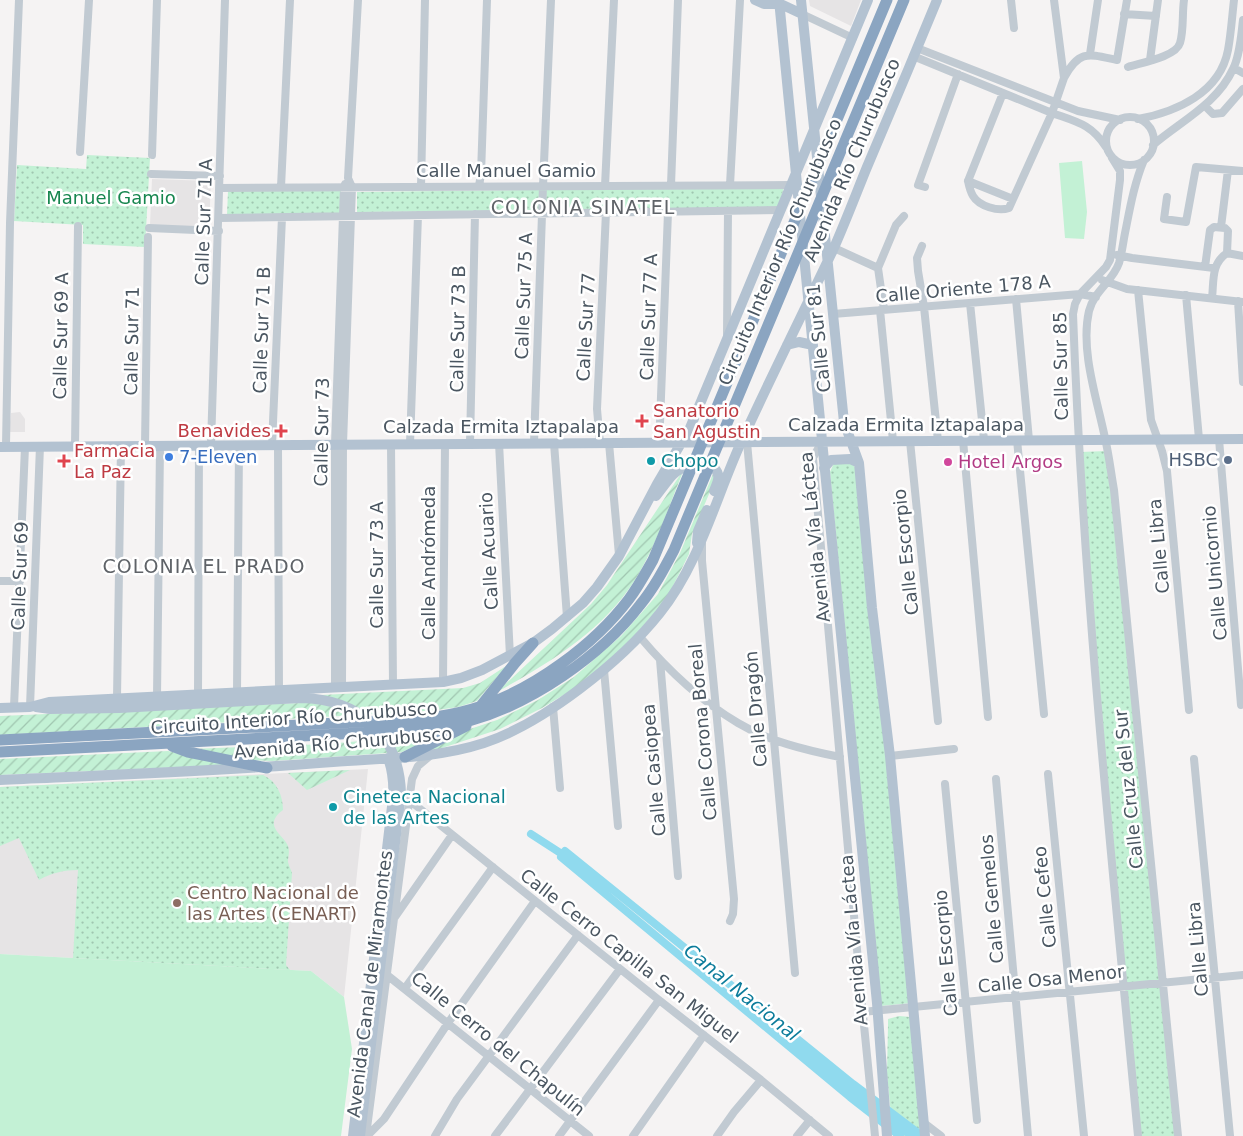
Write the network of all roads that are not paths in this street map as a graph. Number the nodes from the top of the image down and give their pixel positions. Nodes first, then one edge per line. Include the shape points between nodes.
1 (19, 0) edge
2 (89, 0) edge
3 (156, 0) edge
4 (225, 0) edge
5 (290, 0) edge
6 (358, 0) edge
7 (425, 0) edge
8 (487, 0) edge
9 (551, 0) edge
10 (614, 0) edge
11 (678, 0) edge
12 (740, 0) edge
13 (755, 0) edge
14 (801, 0) edge
15 (868, 0) edge
16 (888, 0) edge
17 (904, 0) edge
18 (937, 0) edge
19 (1011, 0) edge
20 (1054, 0) edge
21 (1098, 0) edge
22 (1127, 0) edge
23 (1158, 0) edge
24 (1184, 0) edge
25 (1234, 0) edge
26 (777, 2) edge
27 (802, 14) junction
28 (1124, 14) junction
29 (1156, 16) junction
30 (1243, 20) edge
31 (1014, 28) dead end
32 (853, 38) junction
33 (915, 52) junction
34 (1090, 54) junction
35 (1150, 60) junction
36 (1128, 67) dead end
37 (1234, 68) junction
38 (1243, 73) edge
39 (958, 74) junction
40 (1064, 78) junction
41 (1243, 89) edge
42 (1003, 93) junction
43 (1056, 103) junction
44 (1205, 106) junction
45 (1052, 113) junction
46 (1138, 119) junction
47 (1120, 120) junction
48 (814, 130) junction
49 (1153, 145) junction
50 (1106, 147) junction
51 (80, 152) dead end
52 (152, 155) dead end
53 (1112, 158) junction
54 (1144, 160) junction
55 (1228, 170) junction
56 (1243, 171) edge
57 (797, 172) junction
58 (151, 174) dead end
59 (220, 176) junction
60 (968, 181) junction
61 (671, 185) junction
62 (730, 185) junction
63 (792, 185) junction
64 (479, 186) junction
65 (543, 186) junction
66 (605, 186) junction
67 (280, 187) junction
68 (348, 187) junction
69 (421, 187) junction
70 (925, 187) dead end
71 (220, 188) junction
72 (1167, 197) dead end
73 (1013, 199) junction
74 (782, 210) junction
75 (728, 211) junction
76 (606, 212) junction
77 (668, 212) junction
78 (542, 213) junction
79 (476, 214) junction
80 (418, 215) junction
81 (343, 216) junction
82 (351, 216) junction
83 (904, 216) dead end
84 (282, 217) junction
85 (218, 218) junction
86 (78, 226) dead end
87 (1221, 228) junction
88 (219, 231) junction
89 (922, 246) dead end
90 (834, 248) junction
91 (1227, 253) junction
92 (1111, 254) junction
93 (1120, 256) junction
94 (1243, 256) edge
95 (828, 260) junction
96 (1205, 267) junction
97 (878, 268) junction
98 (1214, 268) junction
99 (1096, 278) junction
100 (1107, 282) junction
101 (1138, 290) junction
102 (1080, 294) junction
103 (1186, 295) junction
104 (1096, 297) junction
105 (1212, 298) junction
106 (808, 299) junction
107 (1016, 299) junction
108 (1240, 302) edge
109 (970, 303) junction
110 (924, 307) junction
111 (882, 310) junction
112 (833, 314) junction
113 (727, 338) junction
114 (787, 345) junction
115 (813, 345) junction
116 (1243, 382) edge
117 (660, 423) dead end
118 (1106, 439) junction
119 (1158, 439) junction
120 (1199, 439) junction
121 (1219, 439) junction
122 (1243, 439) edge
123 (963, 440) junction
124 (984, 440) junction
125 (1017, 440) junction
126 (1029, 440) junction
127 (1078, 440) junction
128 (822, 441) junction
129 (852, 441) junction
130 (893, 441) junction
131 (910, 441) junction
132 (938, 441) junction
133 (682, 442) junction
134 (744, 442) junction
135 (499, 443) junction
136 (534, 443) junction
137 (554, 443) junction
138 (605, 443) junction
139 (339, 444) junction
140 (391, 444) junction
141 (410, 444) junction
142 (444, 444) junction
143 (470, 444) junction
144 (200, 445) junction
145 (211, 445) junction
146 (239, 445) junction
147 (275, 445) junction
148 (3, 446) edge
149 (25, 446) junction
150 (40, 446) junction
151 (75, 446) junction
152 (121, 446) junction
153 (145, 446) junction
154 (160, 446) junction
155 (859, 463) junction
156 (824, 468) junction
157 (643, 513) junction
158 (702, 539) junction
159 (696, 552) junction
160 (619, 556) junction
161 (0, 581) edge
162 (20, 581) junction
163 (567, 617) junction
164 (640, 637) junction
165 (533, 643) junction
166 (510, 656) junction
167 (660, 660) junction
168 (604, 670) junction
169 (443, 682) junction
170 (393, 685) junction
171 (339, 688) junction
172 (279, 691) junction
173 (237, 693) junction
174 (198, 695) junction
175 (157, 696) junction
176 (118, 703) junction
177 (30, 706) junction
178 (1241, 706) dead end
179 (14, 707) junction
180 (553, 707) junction
181 (0, 708) edge
182 (715, 708) junction
183 (1190, 710) dead end
184 (480, 712) junction
185 (1044, 714) dead end
186 (988, 717) dead end
187 (938, 721) dead end
188 (0, 740) edge
189 (774, 740) junction
190 (166, 744) junction
191 (954, 749) dead end
192 (0, 752) edge
193 (431, 755) junction
194 (890, 756) junction
195 (405, 757) junction
196 (840, 757) junction
197 (388, 758) junction
198 (1194, 759) dead end
199 (267, 768) junction
200 (1048, 774) dead end
201 (996, 779) dead end
202 (0, 780) edge
203 (945, 784) dead end
204 (560, 788) dead end
205 (409, 800) junction
206 (618, 826) dead end
207 (452, 834) junction
208 (386, 853) junction
209 (403, 856) junction
210 (493, 867) junction
211 (384, 871) junction
212 (678, 876) dead end
213 (399, 877) junction
214 (535, 901) junction
215 (390, 916) junction
216 (730, 921) dead end
217 (578, 935) junction
218 (620, 969) junction
219 (795, 973) dead end
220 (387, 975) junction
221 (1243, 975) edge
222 (1216, 978) junction
223 (1164, 983) junction
224 (1124, 987) junction
225 (405, 988) junction
226 (385, 989) junction
227 (1070, 992) junction
228 (1016, 997) junction
229 (659, 1000) junction
230 (965, 1002) junction
231 (914, 1007) junction
232 (877, 1011) junction
233 (862, 1012) junction
234 (375, 1014) junction
235 (448, 1023) junction
236 (704, 1035) junction
237 (489, 1056) junction
238 (761, 1080) junction
239 (530, 1088) junction
240 (370, 1114) junction
241 (387, 1115) junction
242 (570, 1120) junction
243 (810, 1120) junction
244 (977, 1120) dead end
245 (925, 1130) edge
246 (887, 1132) edge
247 (352, 1136) edge
248 (360, 1136) edge
249 (366, 1136) edge
250 (435, 1136) edge
251 (495, 1136) edge
252 (559, 1136) edge
253 (589, 1136) edge
254 (633, 1136) edge
255 (717, 1136) edge
256 (797, 1136) edge
257 (829, 1136) edge
258 (876, 1136) edge
259 (941, 1136) edge
260 (1028, 1136) edge
261 (1084, 1136) edge
262 (1138, 1136) edge
263 (1178, 1136) edge
264 (1230, 1136) edge

1 - 148 street
2 - 51 street
3 - 52 street
4 - 59 street, Calle Sur 71 A
5 - 67 street
6 - 68 street, Calle Sur 73
7 - 69 street
8 - 64 street
9 - 65 street, Calle Sur 75 A
10 - 66 street
11 - 61 street
12 - 62 street
13 - 26 main road via 764,4
14 - 27 main road, Calle Sur 81
15 - 32 main road
16 - 184 highway, Circuito Interior Río Churubusco via 666,531 638,587 603,628 574,653
17 - 184 highway, Circuito Interior Río Churubusco via 680,536 650,592 613,635 583,660 511,705
18 - 33 main road, Avenida Río Churubusco
19 - 31 street
20 - 40 street
21 - 34 street
22 - 28 street
23 - 29 street
24 - 35 street via 1180,44 1169,54
25 - 46 street via 1228,51 1223,66 1209,87 1188,102 1157,116
26 - 27 main road
26 - 57 main road, Calle Sur 81
27 - 32 street
27 - 48 main road, Calle Sur 81
28 - 29 street
28 - 34 street via 1117,60
29 - 35 street
30 - 37 street
32 - 48 main road
33 - 39 street
33 - 43 street
33 - 90 main road, Avenida Río Churubusco
34 - 40 street via 1075,61
35 - 36 street
37 - 38 street
37 - 44 street via 1225,86
39 - 42 street
39 - 70 street via 918,185
40 - 43 street
41 - 44 street via 1222,113 1213,114
42 - 45 street
42 - 60 street
43 - 45 street
43 - 47 street
44 - 49 street
45 - 50 street via 1092,129
45 - 73 street
46 - 47 street
46 - 49 street via 1150,130
47 - 50 street via 1108,131
48 - 57 main road
48 - 95 main road, Calle Sur 81
49 - 54 street
50 - 53 street
53 - 54 street via 1124,165
53 - 92 street, Calle Sur 85 via 1120,171 1120,180
54 - 93 street, Calle Sur 85 via 1132,192
55 - 56 street
55 - 72 street via 1199,167 1195,170 1188,221 1164,219
55 - 87 street
57 - 63 main road
57 - 106 main road, Calle Sur 81
58 - 59 street
59 - 71 street, Calle Sur 71 A
60 - 73 street
60 - 73 street via 974,198 993,209 1009,208
61 - 62 street, Calle Manuel Gamio
61 - 66 street, Calle Manuel Gamio
62 - 63 street, Calle Manuel Gamio
63 - 74 main road
64 - 65 street, Calle Manuel Gamio
64 - 69 street, Calle Manuel Gamio
65 - 66 street, Calle Manuel Gamio
65 - 78 street, Calle Sur 75 A
67 - 68 street, Calle Manuel Gamio
67 - 71 street, Calle Manuel Gamio
68 - 69 street, Calle Manuel Gamio
68 - 81 street, Calle Sur 73
68 - 82 street, Calle Sur 73
71 - 85 street, Calle Sur 71 A
74 - 75 street
74 - 113 main road
75 - 77 street
75 - 113 street
76 - 77 street
76 - 78 street
76 - 138 street, Calle Sur 77 via 597,409
77 - 117 street, Calle Sur 77 A
78 - 79 street
78 - 136 street, Calle Sur 75 A
79 - 80 street
79 - 143 street, Calle Sur 73 B
80 - 82 street
80 - 141 street
81 - 82 street
81 - 84 street
81 - 139 street, Calle Sur 73
82 - 139 street, Calle Sur 73
83 - 97 street via 896,225
84 - 85 street
84 - 147 street, Calle Sur 71 B
85 - 88 street, Calle Sur 71 A
86 - 151 street, Calle Sur 69 A
87 - 91 street via 1228,231
87 - 96 street via 1210,230
88 - 145 street, Calle Sur 71 A
88 - 153 street, Calle Sur 71 via 148,233
89 - 110 street via 917,258
90 - 95 main road, Avenida Río Churubusco
90 - 97 street
91 - 94 street
91 - 98 street
92 - 93 street
92 - 99 street, Calle Sur 85 via 1106,267
93 - 96 street
93 - 100 street, Calle Sur 85 via 1114,274
95 - 106 main road, Avenida Río Churubusco
95 - 112 main road, Calle Sur 81
96 - 98 street
97 - 111 street
98 - 105 street
99 - 100 street
99 - 102 street, Calle Sur 85
100 - 101 street
100 - 104 street, Calle Sur 85
101 - 103 street
101 - 119 street, Calle Libra via 1151,420
102 - 104 street, Calle Oriente 178 A
102 - 107 street, Calle Oriente 178 A
102 - 127 street, Calle Sur 85 via 1073,314
103 - 105 street
103 - 120 street
104 - 118 street, Calle Sur 85 via 1088,316 1088,357
105 - 108 street
106 - 114 main road, Avenida Río Churubusco
106 - 115 main road, Calle Sur 81
107 - 109 street, Calle Oriente 178 A
107 - 126 street
108 - 116 street
109 - 110 street, Calle Oriente 178 A
109 - 124 street
110 - 111 street, Calle Oriente 178 A
110 - 132 street
111 - 112 street, Calle Oriente 178 A
111 - 130 street
112 - 129 main road, Calle Sur 81 via 844,422
113 - 133 main road
114 - 115 main road via 799,342
114 - 134 main road, Avenida Río Churubusco
115 - 128 main road, Calle Sur 81
118 - 119 main road, Calzada Ermita Iztapalapa
118 - 127 main road, Calzada Ermita Iztapalapa
118 - 223 street, Calle Cruz del Sur via 1114,490
119 - 120 main road, Calzada Ermita Iztapalapa
119 - 183 street, Calle Libra via 1167,471
120 - 121 main road, Calzada Ermita Iztapalapa
121 - 122 main road, Calzada Ermita Iztapalapa
121 - 178 street, Calle Unicornio
123 - 124 main road, Calzada Ermita Iztapalapa
123 - 132 main road, Calzada Ermita Iztapalapa
123 - 186 street
124 - 125 main road, Calzada Ermita Iztapalapa
125 - 126 main road, Calzada Ermita Iztapalapa
125 - 185 street
126 - 127 main road, Calzada Ermita Iztapalapa
127 - 224 street, Calle Cruz del Sur via 1099,728
128 - 129 main road, Calzada Ermita Iztapalapa
128 - 134 main road, Calzada Ermita Iztapalapa
128 - 156 main road, Avenida Vía Láctea
128 - 196 street, Avenida Vía Láctea via 813,458
129 - 130 main road, Calzada Ermita Iztapalapa
129 - 155 main road
130 - 131 main road, Calzada Ermita Iztapalapa
131 - 132 main road, Calzada Ermita Iztapalapa
131 - 187 street, Calle Escorpio
133 - 134 main road, Calzada Ermita Iztapalapa
133 - 138 main road, Calzada Ermita Iztapalapa
133 - 157 main road
134 - 158 main road, Avenida Río Churubusco
134 - 189 street, Calle Dragón
135 - 136 main road, Calzada Ermita Iztapalapa
135 - 143 main road, Calzada Ermita Iztapalapa
135 - 166 street, Calle Acuario
136 - 137 main road, Calzada Ermita Iztapalapa
137 - 138 main road, Calzada Ermita Iztapalapa
137 - 163 street
138 - 160 street, Calle Sur 77
139 - 140 main road, Calzada Ermita Iztapalapa
139 - 147 main road, Calzada Ermita Iztapalapa
139 - 171 street, Calle Sur 73
140 - 141 main road, Calzada Ermita Iztapalapa
140 - 170 street, Calle Sur 73 A
141 - 142 main road, Calzada Ermita Iztapalapa
142 - 143 main road, Calzada Ermita Iztapalapa
142 - 169 street, Calle Andrómeda
144 - 145 main road, Calzada Ermita Iztapalapa
144 - 154 main road, Calzada Ermita Iztapalapa
144 - 174 street
145 - 146 main road, Calzada Ermita Iztapalapa
146 - 147 main road, Calzada Ermita Iztapalapa
146 - 173 street
147 - 172 street, Calle Sur 71 B
148 - 149 main road, Calzada Ermita Iztapalapa
149 - 150 main road, Calzada Ermita Iztapalapa
149 - 162 street, Calle Sur 69
150 - 151 main road, Calzada Ermita Iztapalapa
150 - 177 street, Calle Sur 69
151 - 152 main road, Calzada Ermita Iztapalapa
152 - 153 main road, Calzada Ermita Iztapalapa
152 - 176 street
153 - 154 main road, Calzada Ermita Iztapalapa
154 - 175 street
155 - 156 main road via 850,459 831,460
155 - 194 main road
156 - 232 main road, Avenida Vía Láctea
157 - 159 main road via 680,468 714,468 719,480 698,531
157 - 160 main road
158 - 159 main road, Avenida Río Churubusco
158 - 182 street, Calle Corona Boreal
159 - 164 main road, Avenida Río Churubusco via 669,600
160 - 163 main road via 597,587
161 - 162 street
162 - 179 street, Calle Sur 69
163 - 165 main road
164 - 167 street
164 - 168 main road, Avenida Río Churubusco
165 - 166 main road
165 - 184 highway
166 - 169 main road via 476,673
167 - 182 street
167 - 212 street, Calle Casiopea
168 - 180 main road, Avenida Río Churubusco
168 - 206 street
169 - 170 main road
170 - 171 main road
171 - 172 main road
172 - 173 main road
173 - 174 main road
174 - 175 main road
175 - 176 main road
176 - 177 main road via 50,709
176 - 215 main road via 309,698 342,705 364,717 388,744 396,759 401,784
177 - 179 main road
179 - 181 main road
180 - 193 main road, Avenida Río Churubusco via 496,739
180 - 204 street
182 - 189 street via 739,724
182 - 216 street, Calle Corona Boreal via 734,899
184 - 188 highway, Circuito Interior Río Churubusco via 422,719
184 - 190 highway, Circuito Interior Río Churubusco via 454,725 414,730
184 - 195 highway
189 - 196 street
189 - 219 street, Calle Dragón
190 - 192 highway, Circuito Interior Río Churubusco
190 - 199 highway via 188,752
191 - 194 street
193 - 195 main road, Avenida Río Churubusco
193 - 205 street, Avenida Canal de Miramontes via 413,773
194 - 231 main road
195 - 197 main road, Avenida Río Churubusco
196 - 233 street, Avenida Vía Láctea
197 - 199 main road, Avenida Río Churubusco
197 - 208 main road, Avenida Canal de Miramontes via 394,781
198 - 222 street, Calle Libra
199 - 202 main road, Avenida Río Churubusco
200 - 227 street, Calle Cefeo
201 - 228 street, Calle Gemelos
203 - 230 street, Calle Escorpio
205 - 207 street, Calle Cerro Capilla San Miguel
205 - 209 street, Avenida Canal de Miramontes
207 - 210 street, Calle Cerro Capilla San Miguel
207 - 215 street
208 - 209 main road via 393,862
208 - 211 main road, Avenida Canal de Miramontes
209 - 213 street, Avenida Canal de Miramontes
210 - 214 street, Calle Cerro Capilla San Miguel
210 - 225 street
211 - 213 main road via 393,868
211 - 247 main road, Avenida Canal de Miramontes
213 - 215 street, Avenida Canal de Miramontes
214 - 217 street, Calle Cerro Capilla San Miguel
214 - 235 street
215 - 220 street, Avenida Canal de Miramontes
215 - 234 main road, Avenida Canal de Miramontes
217 - 218 street, Calle Cerro Capilla San Miguel
217 - 237 street
218 - 229 street, Calle Cerro Capilla San Miguel
218 - 239 street
220 - 225 street, Calle Cerro del Chapulín
220 - 226 street, Avenida Canal de Miramontes
221 - 222 street, Calle Osa Menor
222 - 223 street, Calle Osa Menor
222 - 264 street, Calle Libra
223 - 224 street, Calle Osa Menor
223 - 263 street, Calle Cruz del Sur
224 - 227 street, Calle Osa Menor
224 - 262 street, Calle Cruz del Sur
225 - 235 street, Calle Cerro del Chapulín
226 - 234 main road
226 - 240 street, Avenida Canal de Miramontes
227 - 228 street, Calle Osa Menor
227 - 261 street, Calle Cefeo
228 - 230 street, Calle Osa Menor
228 - 260 street, Calle Gemelos
229 - 236 street, Calle Cerro Capilla San Miguel
229 - 242 street
230 - 231 street, Calle Osa Menor
230 - 244 street, Calle Escorpio
231 - 232 street, Calle Osa Menor
231 - 245 main road
232 - 233 street, Calle Osa Menor
232 - 246 main road, Avenida Vía Láctea
233 - 258 street, Avenida Vía Láctea
234 - 248 main road, Avenida Canal de Miramontes
235 - 237 street, Calle Cerro del Chapulín
235 - 241 street
236 - 238 street, Calle Cerro Capilla San Miguel
236 - 254 street
237 - 239 street, Calle Cerro del Chapulín
237 - 250 street
238 - 243 street, Calle Cerro Capilla San Miguel
238 - 255 street
239 - 242 street, Calle Cerro del Chapulín
239 - 251 street
240 - 241 street
240 - 249 street, Avenida Canal de Miramontes
241 - 249 street
242 - 252 street
242 - 253 street, Calle Cerro del Chapulín
243 - 256 street
243 - 257 street, Calle Cerro Capilla San Miguel
245 - 259 street

